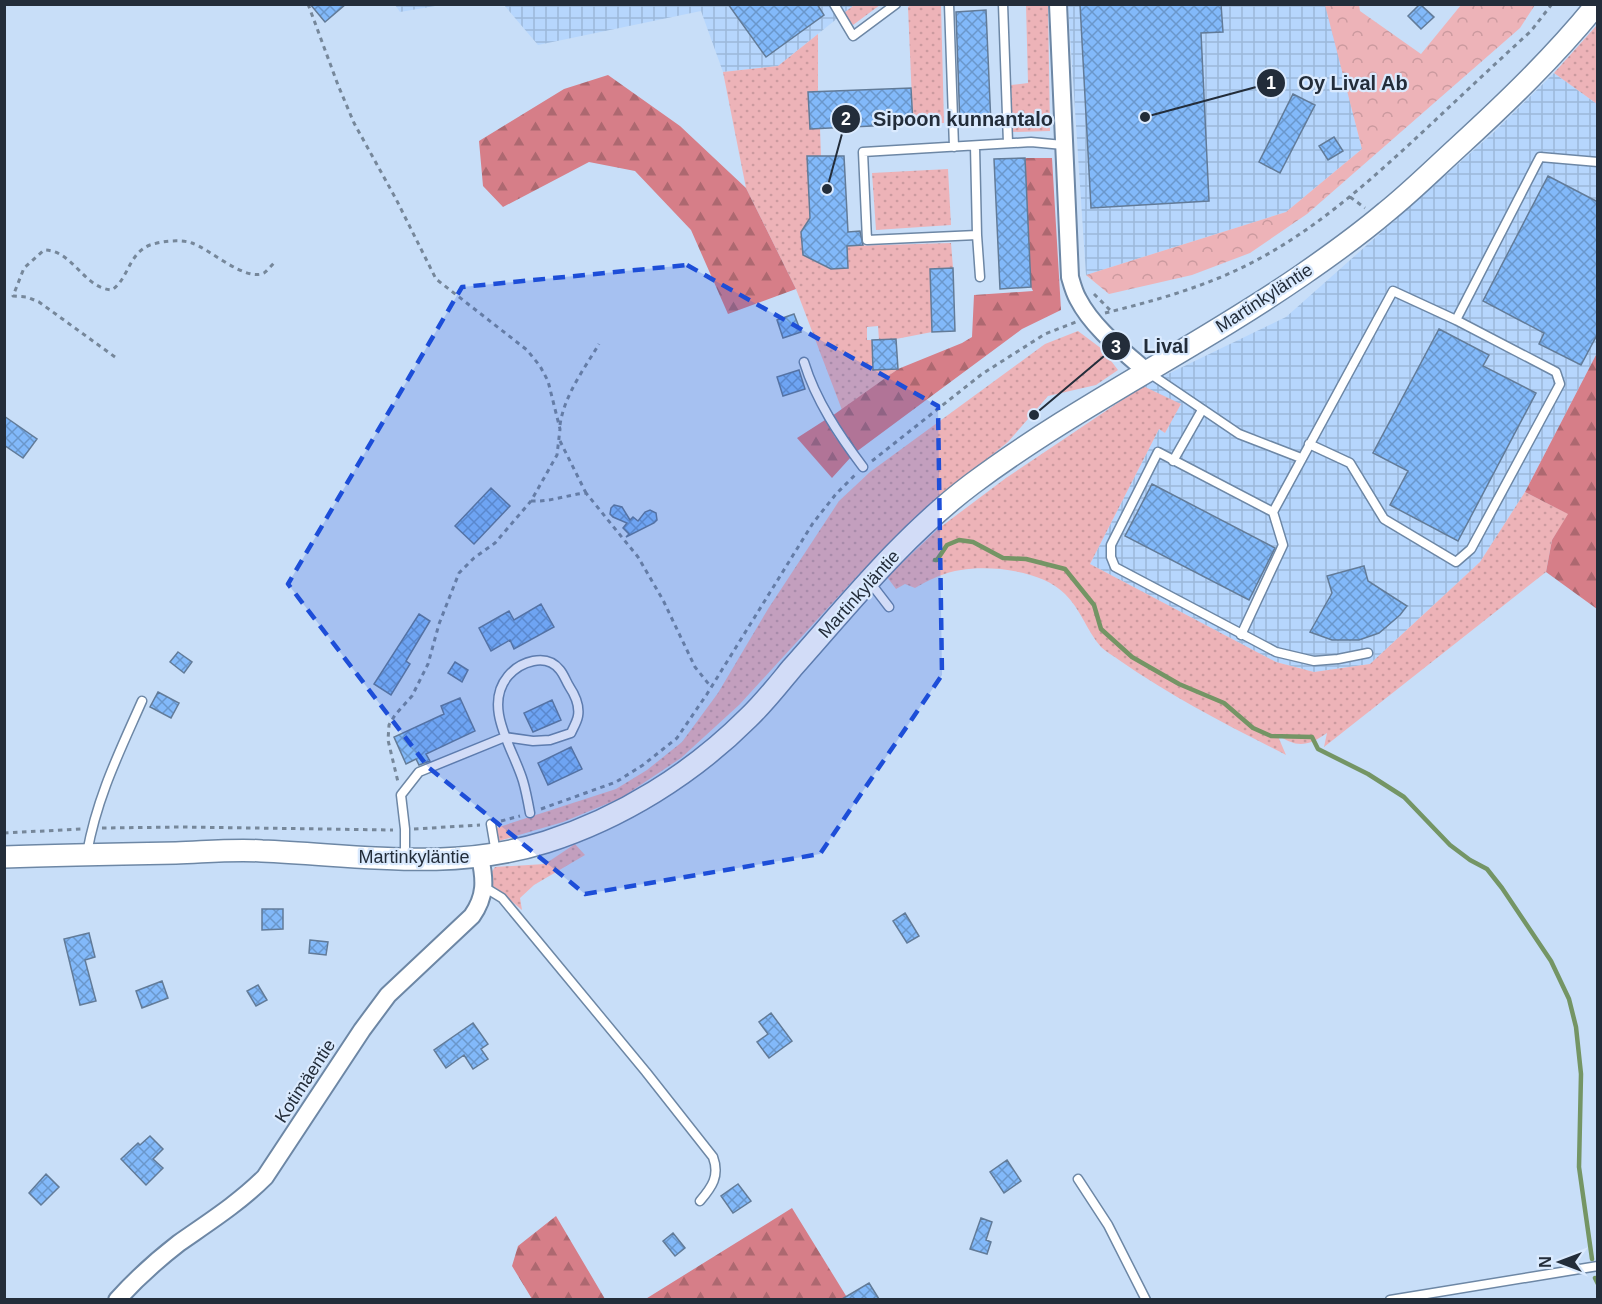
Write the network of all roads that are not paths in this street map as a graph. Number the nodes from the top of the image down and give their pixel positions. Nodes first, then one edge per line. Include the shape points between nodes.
1 (834, 4) edge
2 (896, 4) edge
3 (949, 4) edge
4 (1003, 4) edge
5 (1058, 4) edge
6 (1597, 4) edge
7 (1008, 143) junction
8 (1063, 145) junction
9 (975, 146) junction
10 (954, 147) junction
11 (1598, 162) edge
12 (977, 235) junction
13 (980, 277) dead end
14 (1456, 320) junction
15 (804, 362) dead end
16 (1146, 371) junction
17 (1202, 410) junction
18 (1309, 444) junction
19 (1301, 458) junction
20 (1173, 461) junction
21 (863, 467) road end
22 (1273, 512) junction
23 (868, 580) junction
24 (889, 606) dead end
25 (1241, 635) junction
26 (1368, 652) dead end
27 (142, 701) dead end
28 (505, 737) junction
29 (530, 813) road end
30 (491, 824) road end
31 (87, 853) junction
32 (488, 856) junction
33 (4, 857) edge
34 (405, 860) junction
35 (484, 887) junction
36 (1078, 1179) dead end
37 (700, 1202) dead end
38 (1598, 1266) edge
39 (117, 1299) edge
40 (1146, 1299) edge
41 (1390, 1299) edge

1 - 2 lane via 853,36
3 - 10 lane
4 - 7 lane
5 - 8 street
6 - 16 street, Martinkyläntie via 1554,54 1385,213 1300,276
7 - 8 lane
7 - 9 lane
8 - 16 street via 1070,277 1077,299 1112,342
9 - 10 lane
9 - 12 lane
10 - 12 lane via 863,152 867,240
11 - 14 lane via 1540,157
12 - 13 lane
14 - 18 lane via 1393,291
14 - 18 lane via 1557,372 1560,384 1471,549 1456,562 1384,519 1350,463
15 - 21 lane via 812,388 838,434
16 - 17 lane
16 - 23 street, Martinkyläntie via 972,484 930,518
17 - 19 lane via 1239,434
17 - 20 lane
18 - 19 lane
19 - 22 lane
20 - 22 lane
20 - 25 lane via 1158,452 1111,545 1111,557 1115,567
22 - 25 lane via 1283,545
23 - 24 lane
23 - 32 street, Martinkyläntie via 749,717 688,770 609,817 543,843
25 - 26 lane via 1276,652 1314,661
27 - 31 lane via 103,789
28 - 28 lane via 498,701 508,676 534,660 559,668 576,696 578,717 571,733 550,740
28 - 29 lane via 523,781
28 - 34 lane via 419,772 401,795
30 - 32 lane
31 - 33 street, Martinkyläntie
31 - 34 street, Martinkyläntie via 256,850
32 - 34 street, Martinkyläntie
32 - 35 street, Kotimäentie
35 - 37 lane via 502,898 713,1157 716,1176
35 - 39 street, Kotimäentie via 481,904 472,916 388,995 265,1178 147,1269
36 - 40 lane via 1108,1225
38 - 41 lane

